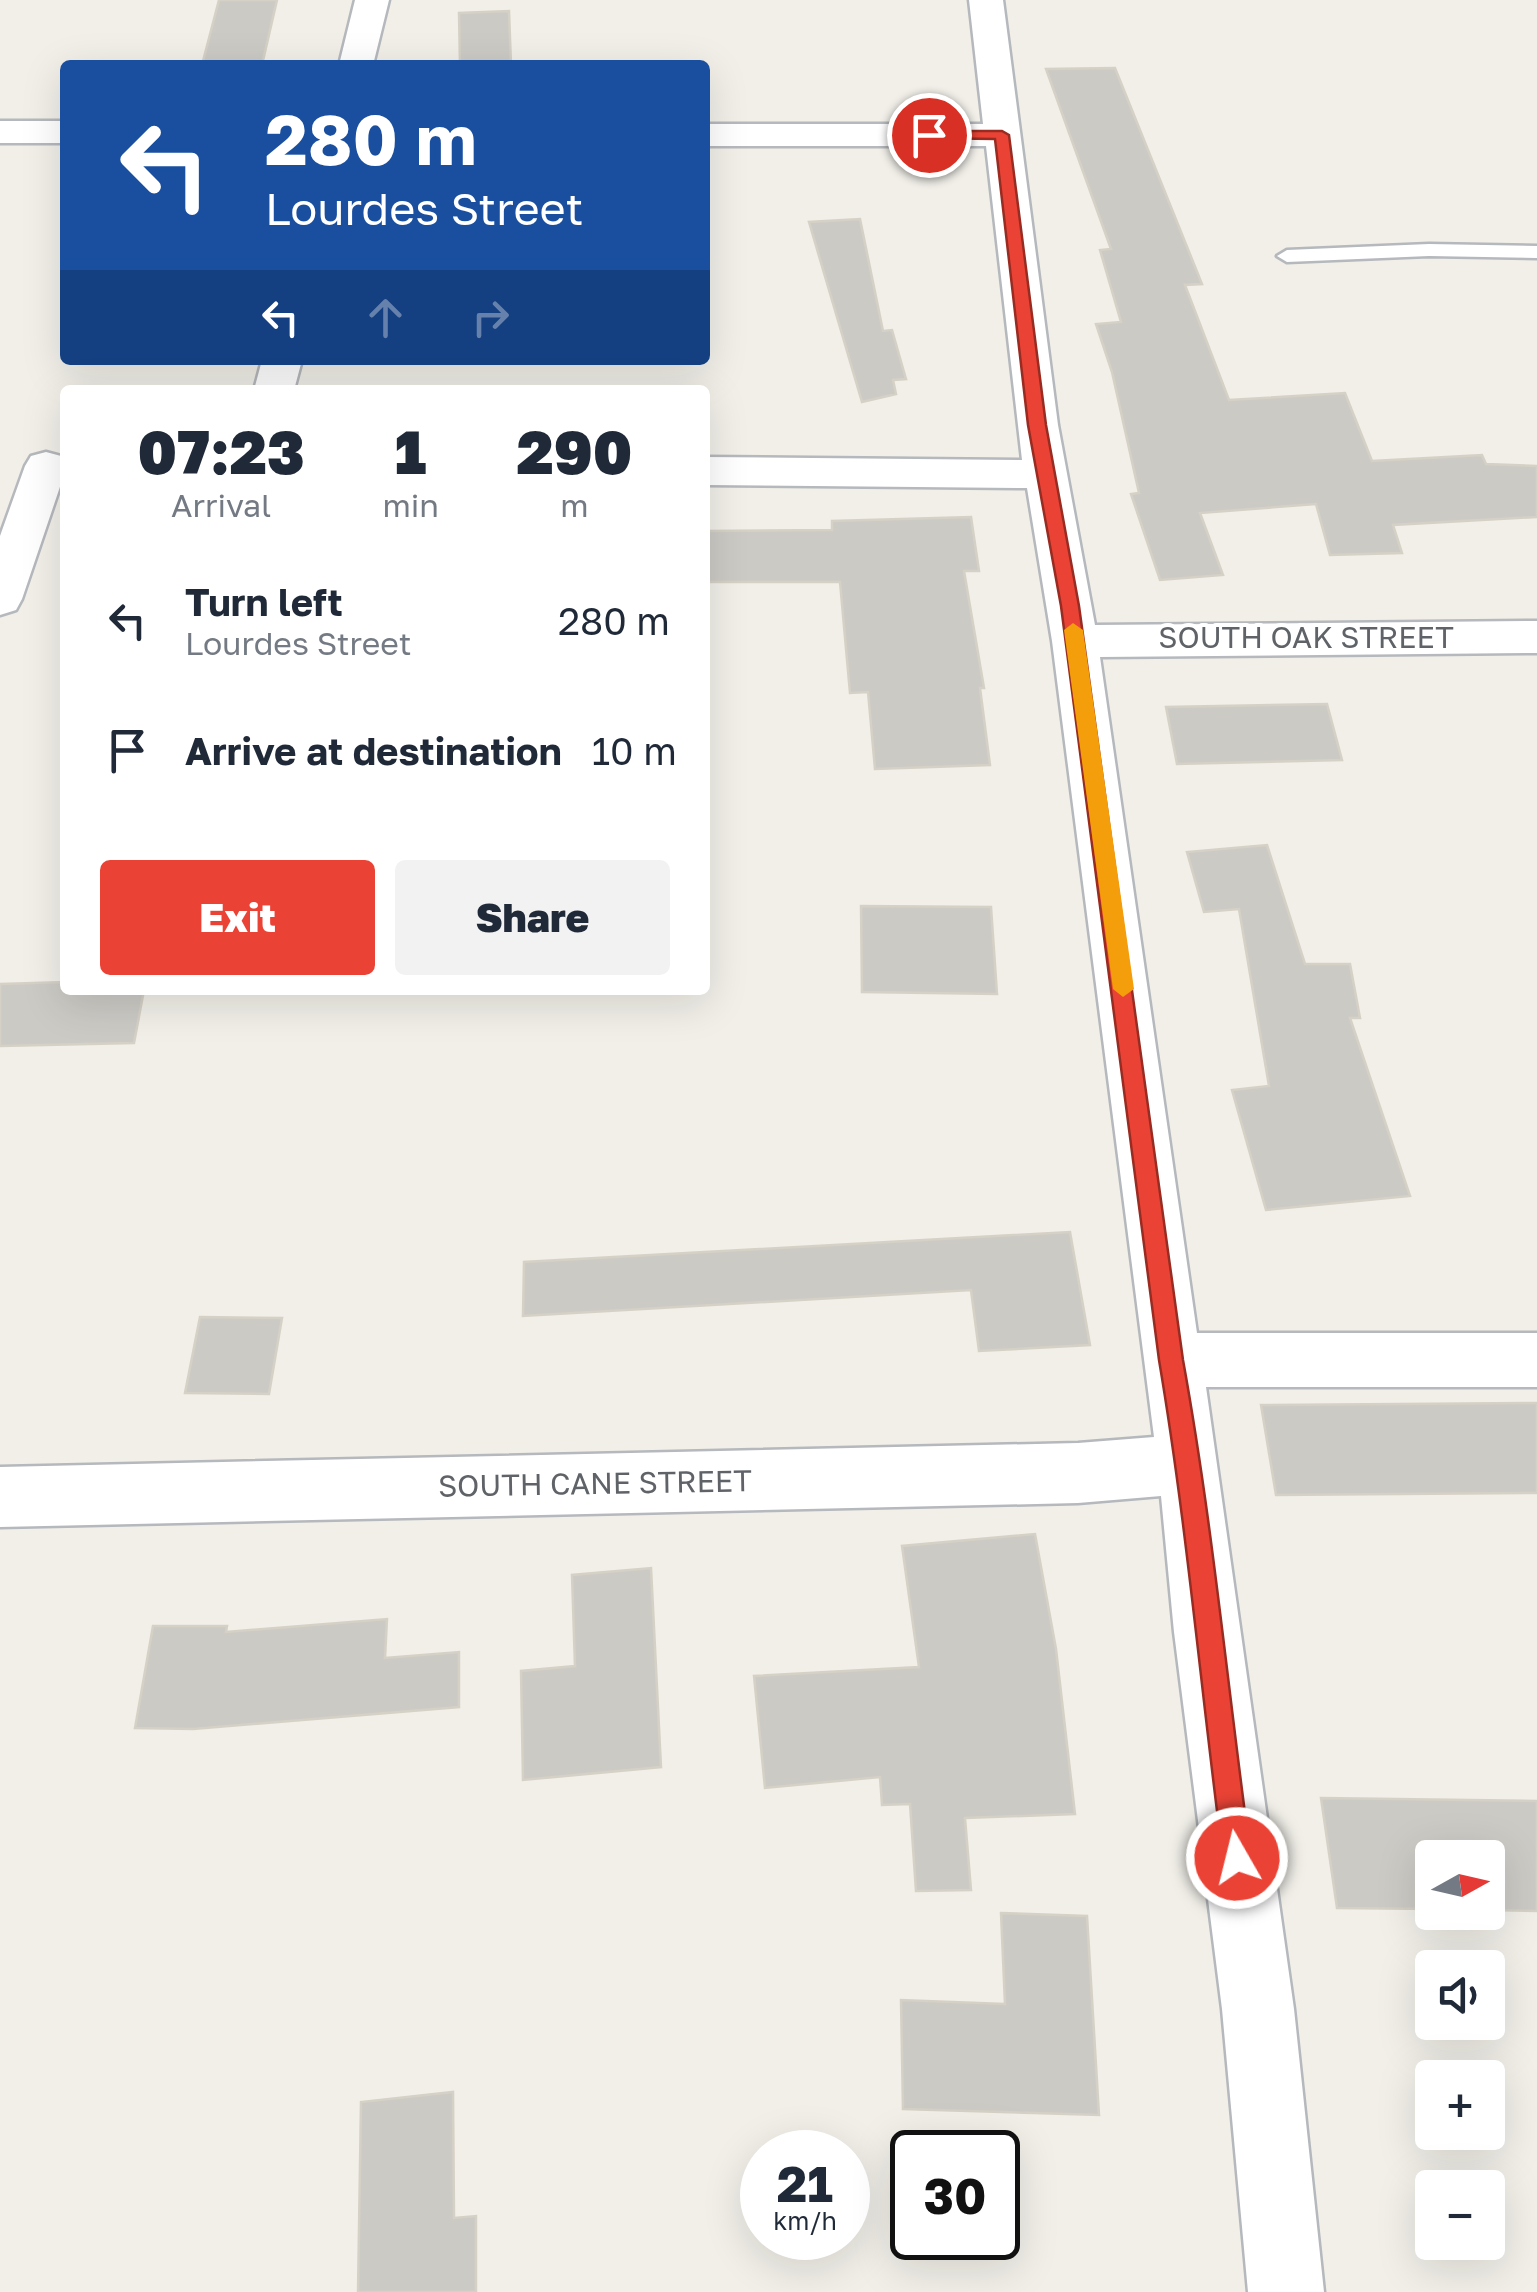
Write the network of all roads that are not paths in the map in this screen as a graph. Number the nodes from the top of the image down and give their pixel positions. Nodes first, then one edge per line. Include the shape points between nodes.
1 (372, 0) edge
2 (986, 0) edge
3 (357, 60) edge
4 (0, 132) edge
5 (60, 132) edge
6 (710, 135) edge
7 (1002, 135) junction
8 (1537, 252) edge
9 (1286, 256) dead end
10 (0, 465) edge
11 (56, 466) edge
12 (710, 471) edge
13 (1048, 474) junction
14 (0, 599) edge
15 (1537, 637) edge
16 (1075, 641) junction
17 (1171, 1360) junction
18 (1537, 1360) edge
19 (1189, 1464) junction
20 (0, 1497) edge
21 (1286, 2292) edge

1 - 3 street
2 - 7 street
4 - 5 street
6 - 7 street
7 - 13 street
8 - 9 lane
10 - 11 street
11 - 14 street
12 - 13 street
13 - 16 street
15 - 16 street, SOUTH OAK STREET
16 - 17 street
17 - 18 street
17 - 19 street
19 - 20 street, SOUTH CANE STREET via 1078,1473
19 - 21 street via 1258,2009

